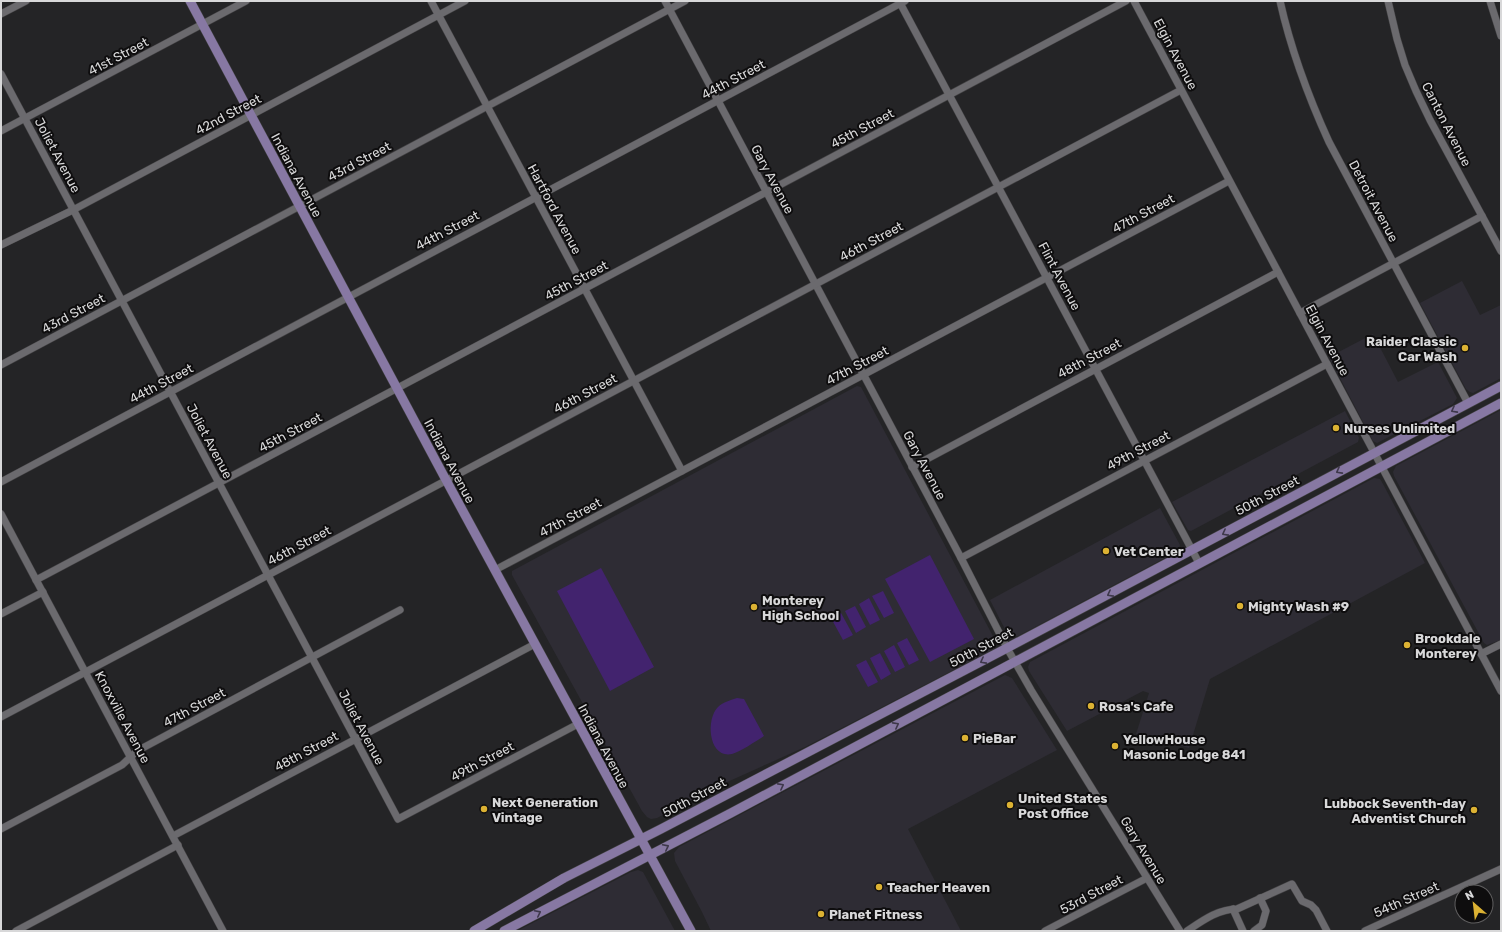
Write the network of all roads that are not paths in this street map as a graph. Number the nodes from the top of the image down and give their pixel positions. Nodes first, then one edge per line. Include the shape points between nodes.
1 (26, 1) edge
2 (190, 1) edge
3 (246, 1) edge
4 (431, 1) edge
5 (465, 1) edge
6 (665, 1) edge
7 (685, 1) edge
8 (1126, 1) edge
9 (1134, 1) edge
10 (1280, 1) edge
11 (1388, 1) edge
12 (1490, 1) edge
13 (902, 2) edge
14 (670, 9) junction
15 (1, 14) edge
16 (438, 15) junction
17 (202, 24) junction
18 (1501, 36) edge
19 (1, 74) edge
20 (1181, 90) junction
21 (950, 95) junction
22 (718, 100) junction
23 (487, 106) junction
24 (251, 115) junction
25 (25, 119) junction
26 (1, 131) edge
27 (1229, 181) junction
28 (998, 186) junction
29 (767, 192) junction
30 (535, 197) junction
31 (299, 206) junction
32 (73, 210) junction
33 (1482, 216) junction
34 (1, 245) edge
35 (1501, 251) edge
36 (1394, 263) junction
37 (1278, 272) junction
38 (1047, 277) junction
39 (816, 284) junction
40 (584, 290) junction
41 (348, 297) junction
42 (122, 301) junction
43 (1300, 313) junction
44 (1327, 364) junction
45 (1, 365) edge
46 (1095, 369) junction
47 (864, 375) junction
48 (633, 381) junction
49 (1501, 386) edge
50 (397, 389) junction
51 (170, 392) junction
52 (1468, 403) junction
53 (1501, 403) edge
54 (1374, 453) junction
55 (1144, 460) junction
56 (1381, 466) junction
57 (912, 467) junction
58 (682, 471) junction
59 (446, 480) junction
60 (1, 482) edge
61 (219, 484) junction
62 (1, 514) edge
63 (1192, 550) junction
64 (961, 558) junction
65 (1199, 564) junction
66 (496, 570) junction
67 (267, 575) junction
68 (36, 580) junction
69 (43, 592) junction
70 (400, 610) dead end
71 (1, 614) edge
72 (535, 644) junction
73 (1501, 644) edge
74 (1007, 648) junction
75 (1481, 654) junction
76 (312, 658) junction
77 (1015, 662) junction
78 (85, 672) junction
79 (1501, 691) edge
80 (1, 717) edge
81 (578, 724) junction
82 (355, 739) junction
83 (131, 757) junction
84 (398, 819) joint
85 (1, 829) edge
86 (173, 836) junction
87 (640, 839) junction
88 (178, 845) junction
89 (650, 855) junction
90 (1501, 869) edge
91 (1147, 878) junction
92 (1260, 898) junction
93 (1233, 909) junction
94 (16, 931) edge
95 (223, 931) edge
96 (474, 931) edge
97 (504, 931) edge
98 (691, 931) edge
99 (1045, 931) edge
100 (1180, 931) edge
101 (1187, 931) edge
102 (1243, 931) edge
103 (1254, 931) edge
104 (1327, 931) edge
105 (1365, 931) edge

1 - 15 street
2 - 17 main road, Indiana Avenue
3 - 17 street, 41st Street
4 - 16 street, Hartford Avenue
5 - 16 street, 42nd Street
6 - 14 street, Gary Avenue
7 - 14 street, 43rd Street
8 - 21 street, 45th Street
9 - 20 street, Elgin Avenue
10 - 36 street, Detroit Avenue via 1297,64 1316,114
11 - 33 street, Canton Avenue via 1399,46 1416,91
12 - 18 street
13 - 21 street, Flint Avenue
13 - 22 street, 44th Street
14 - 22 street, Gary Avenue
14 - 23 street, 43rd Street
16 - 23 street, Hartford Avenue
16 - 24 street, 42nd Street
17 - 24 main road, Indiana Avenue
17 - 25 street, 41st Street
19 - 25 street, Joliet Avenue
20 - 27 street, Elgin Avenue
20 - 28 street, 46th Street
21 - 28 street, Flint Avenue
21 - 29 street, 45th Street
22 - 29 street, Gary Avenue
22 - 30 street, 44th Street
23 - 30 street, Hartford Avenue
23 - 31 street, 43rd Street
24 - 31 main road, Indiana Avenue
24 - 32 street, 42nd Street
25 - 26 street, 41st Street
25 - 32 street, Joliet Avenue
27 - 37 street, Elgin Avenue
27 - 38 street, 47th Street
28 - 38 street, Flint Avenue
28 - 39 street, 46th Street
29 - 39 street, Gary Avenue
29 - 40 street, 45th Street
30 - 40 street, Hartford Avenue
30 - 41 street, 44th Street
31 - 41 main road, Indiana Avenue
31 - 42 street, 43rd Street
32 - 34 street, 42nd Street
32 - 42 street, Joliet Avenue
33 - 35 street, Canton Avenue
33 - 36 street
36 - 43 street
36 - 52 street, Detroit Avenue
37 - 43 street, Elgin Avenue
37 - 46 street, 48th Street
38 - 46 street, Flint Avenue
38 - 47 street, 47th Street
39 - 47 street, Gary Avenue
39 - 48 street, 46th Street
40 - 48 street, Hartford Avenue
40 - 50 street, 45th Street
41 - 50 main road, Indiana Avenue
41 - 51 street, 44th Street
42 - 45 street, 43rd Street
42 - 51 street, Joliet Avenue
43 - 44 street, Elgin Avenue
44 - 54 street, Elgin Avenue
44 - 55 street, 49th Street
46 - 55 street, Flint Avenue
46 - 57 street, 48th Street
47 - 57 street, Gary Avenue
47 - 58 street, 47th Street
48 - 58 street, Hartford Avenue
48 - 59 street, 46th Street
49 - 52 main road, 50th Street
50 - 59 main road, Indiana Avenue
50 - 61 street, 45th Street
51 - 60 street, 44th Street
51 - 61 street, Joliet Avenue
52 -> 54 main road, 50th Street
53 - 56 main road
54 - 56 street, Elgin Avenue
54 -> 63 main road, 50th Street
55 - 63 street, Flint Avenue
55 - 64 street, 49th Street
56 - 65 main road
56 - 75 street, Elgin Avenue
57 - 64 street, Gary Avenue
58 - 66 street, 47th Street
59 - 66 main road, Indiana Avenue
59 - 67 street, 46th Street
61 - 67 street, Joliet Avenue
61 - 68 street, 45th Street
62 - 68 street, Knoxville Avenue
63 - 65 street, Flint Avenue
63 -> 74 main road, 50th Street
64 - 74 street, Gary Avenue
65 - 77 main road
66 - 72 main road, Indiana Avenue
67 - 76 street, Joliet Avenue
67 - 78 street, 46th Street
68 - 69 street, Knoxville Avenue
69 - 71 street
69 - 78 street, Knoxville Avenue
70 - 76 street, 47th Street
72 - 81 main road, Indiana Avenue
72 - 82 street, 48th Street
73 - 75 street
74 - 77 street, Gary Avenue
74 -> 87 main road, 50th Street
75 - 79 street, Elgin Avenue
76 - 82 street, Joliet Avenue
76 - 83 street, 47th Street via 137,751
89 -> 77 main road
77 - 91 street, Gary Avenue
78 - 80 street, 46th Street
78 - 83 street, Knoxville Avenue
81 - 84 street, 49th Street
81 - 87 main road, Indiana Avenue
82 - 84 street, Joliet Avenue
82 - 86 street, 48th Street
83 - 85 street, 47th Street via 122,765
83 - 86 street, Knoxville Avenue
86 - 88 street, Knoxville Avenue
87 - 89 main road, Indiana Avenue
87 - 96 main road, 50th Street via 564,878
88 - 94 street
88 - 95 street, Knoxville Avenue
97 -> 89 main road
89 - 98 main road, Indiana Avenue
90 - 105 street, 54th Street
91 - 99 street, 53rd Street
91 - 100 street, Gary Avenue
92 - 93 street
92 - 103 street via 1266,911 1262,925
92 - 104 street via 1292,884 1302,901 1316,910
93 - 101 street via 1217,913
93 - 102 street

